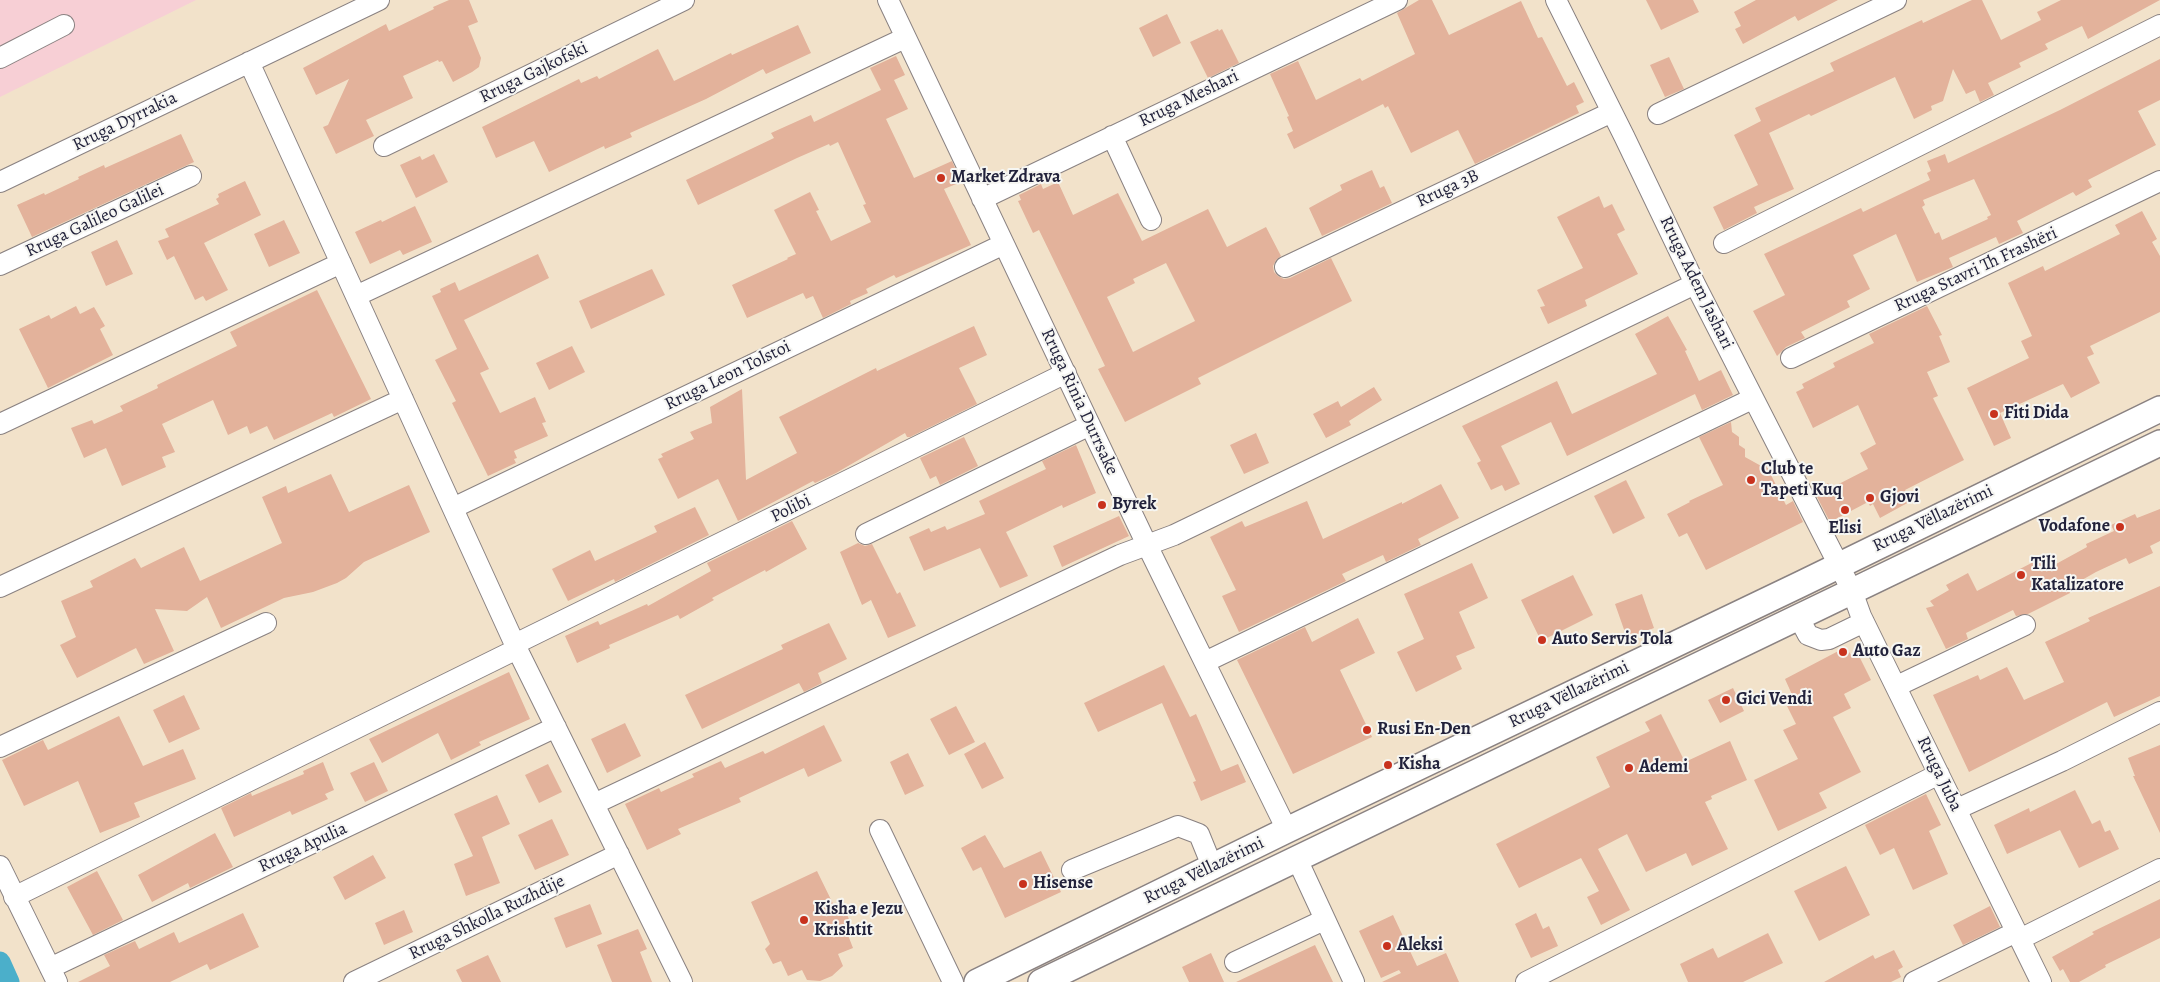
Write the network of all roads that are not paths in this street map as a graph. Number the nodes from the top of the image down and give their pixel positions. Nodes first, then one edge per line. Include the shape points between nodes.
1 (379, 0) edge
2 (684, 0) edge
3 (888, 0) edge
4 (1397, 0) edge
5 (1556, 0) edge
6 (1896, 0) edge
7 (64, 25) dead end
8 (2160, 25) edge
9 (905, 38) junction
10 (0, 58) edge
11 (249, 62) junction
12 (1612, 112) junction
13 (1658, 114) dead end
14 (1112, 136) junction
15 (384, 146) dead end
16 (191, 176) dead end
17 (2160, 181) edge
18 (0, 182) edge
19 (982, 199) junction
20 (1151, 220) dead end
21 (1724, 243) dead end
22 (1004, 244) junction
23 (341, 263) junction
24 (0, 265) edge
25 (1285, 267) dead end
26 (1695, 284) junction
27 (356, 296) junction
28 (1791, 358) dead end
29 (1066, 373) junction
30 (403, 399) junction
31 (1752, 399) junction
32 (2160, 409) edge
33 (0, 424) edge
34 (1090, 425) junction
35 (2160, 443) edge
36 (453, 508) junction
37 (866, 534) dead end
38 (1148, 545) junction
39 (1838, 565) junction
40 (0, 587) edge
41 (1852, 592) junction
42 (1799, 618) junction
43 (1864, 622) junction
44 (266, 624) dead end
45 (2025, 625) dead end
46 (516, 646) junction
47 (1205, 662) junction
48 (1896, 686) junction
49 (2160, 712) edge
50 (556, 728) junction
51 (0, 747) edge
52 (1939, 774) junction
53 (594, 804) junction
54 (1956, 809) junction
55 (880, 830) dead end
56 (1287, 830) junction
57 (619, 854) junction
58 (1297, 859) junction
59 (0, 866) edge
60 (1212, 866) junction
61 (2160, 869) edge
62 (1072, 870) dead end
63 (14, 896) junction
64 (1324, 920) junction
65 (2018, 935) junction
66 (1234, 962) dead end
67 (53, 975) edge
68 (354, 982) edge
69 (682, 982) edge
70 (953, 982) edge
71 (978, 982) edge
72 (1041, 982) edge
73 (1354, 982) edge
74 (1526, 982) edge
75 (1914, 982) edge
76 (2041, 982) edge

1 - 11 street, Rruga Dyrrakia
2 - 15 street, Rruga Gajkofski
3 - 9 street, Rruga Rinia Durrsake
4 - 14 street, Rruga Meshari
5 - 12 street, Rruga Adem Jashari
6 - 13 street
7 - 10 street
8 - 21 street
9 - 19 street, Rruga Rinia Durrsake
9 - 27 street
11 - 18 street, Rruga Dyrrakia
11 - 23 street
12 - 25 street, Rruga 3B
12 - 26 street, Rruga Adem Jashari
14 - 19 street, Rruga Meshari
14 - 20 street
16 - 24 street, Rruga Galileo Galilei
17 - 28 street, Rruga Stavri Th Frashëri
19 - 22 street, Rruga Rinia Durrsake
22 - 29 street, Rruga Rinia Durrsake
22 - 36 street, Rruga Leon Tolstoi
23 - 27 street
23 - 33 street
26 - 31 street, Rruga Adem Jashari
26 - 38 street
27 - 30 street
29 - 34 street, Rruga Rinia Durrsake
29 - 46 street, Polibi
30 - 36 street
30 - 40 street
31 - 39 street, Rruga Adem Jashari
31 - 47 street
32 - 39 main road, Rruga Vëllazërimi
34 - 37 street
34 - 38 street, Rruga Rinia Durrsake
35 - 41 main road, Rruga Vëllazërimi
36 - 46 street
38 - 47 street, Rruga Rinia Durrsake
38 - 53 street
39 - 41 street, Rruga Juba
39 - 56 main road, Rruga Vëllazërimi
41 - 42 main road, Rruga Vëllazërimi
41 - 43 street, Rruga Juba
42 - 43 street via 1808,635 1821,640 1829,640
42 - 58 main road, Rruga Vëllazërimi
43 - 48 street, Rruga Juba
44 - 51 street
45 - 48 street
46 - 50 street
46 - 63 street, Polibi
47 - 56 street, Rruga Rinia Durrsake
48 - 52 street, Rruga Juba
49 - 54 street
50 - 53 street
50 - 67 street, Rruga Apulia
52 - 54 street, Rruga Juba
52 - 74 street
53 - 57 street
54 - 65 street, Rruga Juba
55 - 70 street
56 - 60 main road, Rruga Vëllazërimi
57 - 68 street, Rruga Shkolla Ruzhdije
57 - 69 street
58 - 64 street
58 - 72 main road, Rruga Vëllazërimi
59 - 63 street
60 - 62 street via 1199,834 1178,826
60 - 71 main road, Rruga Vëllazërimi
61 - 65 street
63 - 67 street
64 - 66 street
64 - 73 street
65 - 75 street
65 - 76 street, Rruga Juba

